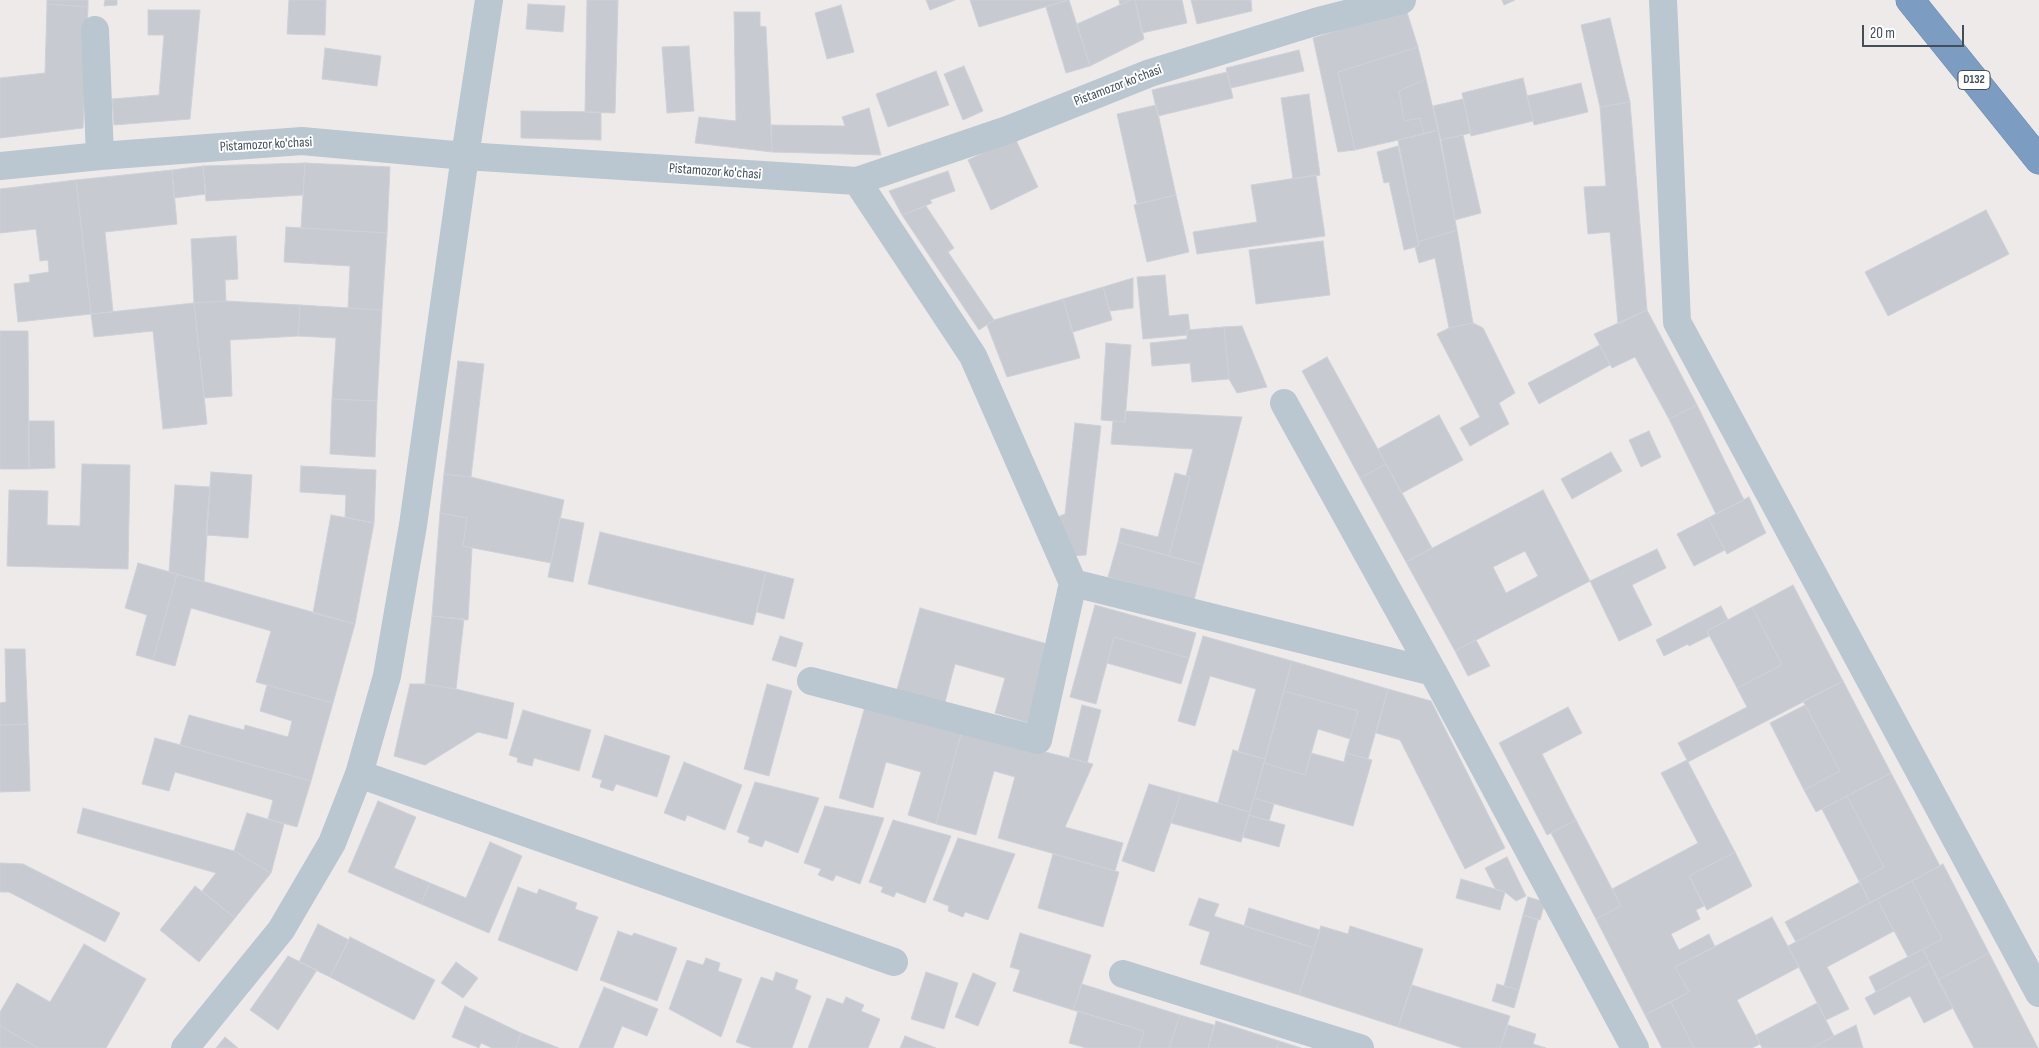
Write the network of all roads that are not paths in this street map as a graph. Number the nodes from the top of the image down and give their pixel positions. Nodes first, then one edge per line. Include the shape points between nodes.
1 (490, 0) edge
2 (1402, 0) edge
3 (1663, 0) edge
4 (1910, 0) edge
5 (95, 30) dead end
6 (100, 156) junction
7 (465, 156) junction
8 (2039, 160) edge
9 (0, 166) edge
10 (857, 181) junction
11 (1284, 402) dead end
12 (1073, 583) junction
13 (1433, 672) junction
14 (811, 681) dead end
15 (359, 774) junction
16 (894, 962) dead end
17 (1123, 974) dead end
18 (2039, 993) edge
19 (185, 1048) edge
20 (1360, 1048) edge
21 (1635, 1048) edge

1 - 7 street
2 - 10 street, Pistamozor ko'chasi via 1318,21 1150,73 1010,129
3 - 18 street via 1677,322
4 - 8 highway, D132
5 - 6 street
6 - 7 street, Pistamozor ko'chasi via 302,141
6 - 9 street, Pistamozor ko'chasi
7 - 10 street, Pistamozor ko'chasi
7 - 15 street via 413,525 387,676
10 - 12 street via 973,356
11 - 13 street
12 - 13 street
12 - 14 street via 1038,740
13 - 21 street
15 - 16 street
15 - 19 street via 332,843 281,930
17 - 20 street

